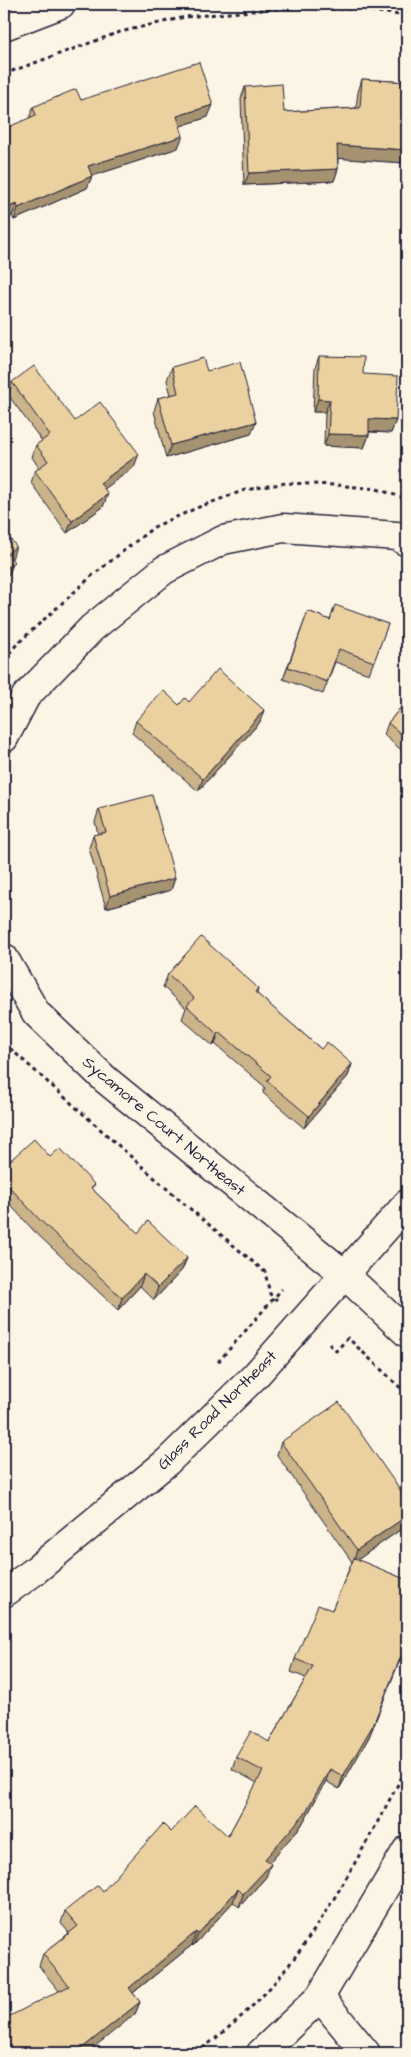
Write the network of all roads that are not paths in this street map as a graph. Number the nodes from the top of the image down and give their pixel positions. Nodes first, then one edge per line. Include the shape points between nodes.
1 (62, 4) edge
2 (4, 26) edge
3 (407, 542) edge
4 (4, 738) edge
5 (4, 958) edge
6 (407, 1204) edge
7 (344, 1274) junction
8 (407, 1333) edge
9 (4, 1593) edge
10 (407, 1850) edge
11 (320, 1997) junction
12 (261, 2053) edge
13 (366, 2053) edge

1 - 2 street
3 - 4 street via 396,536 283,528 223,540 164,570 92,628 26,696
5 - 7 street, Sycamore Court Northeast via 36,1013 106,1080
6 - 7 street, Glass Road Northeast
7 - 8 street, Sycamore Court Northeast
7 - 9 street, Glass Road Northeast via 255,1376 167,1462
10 - 11 street
11 - 12 street
11 - 13 street

